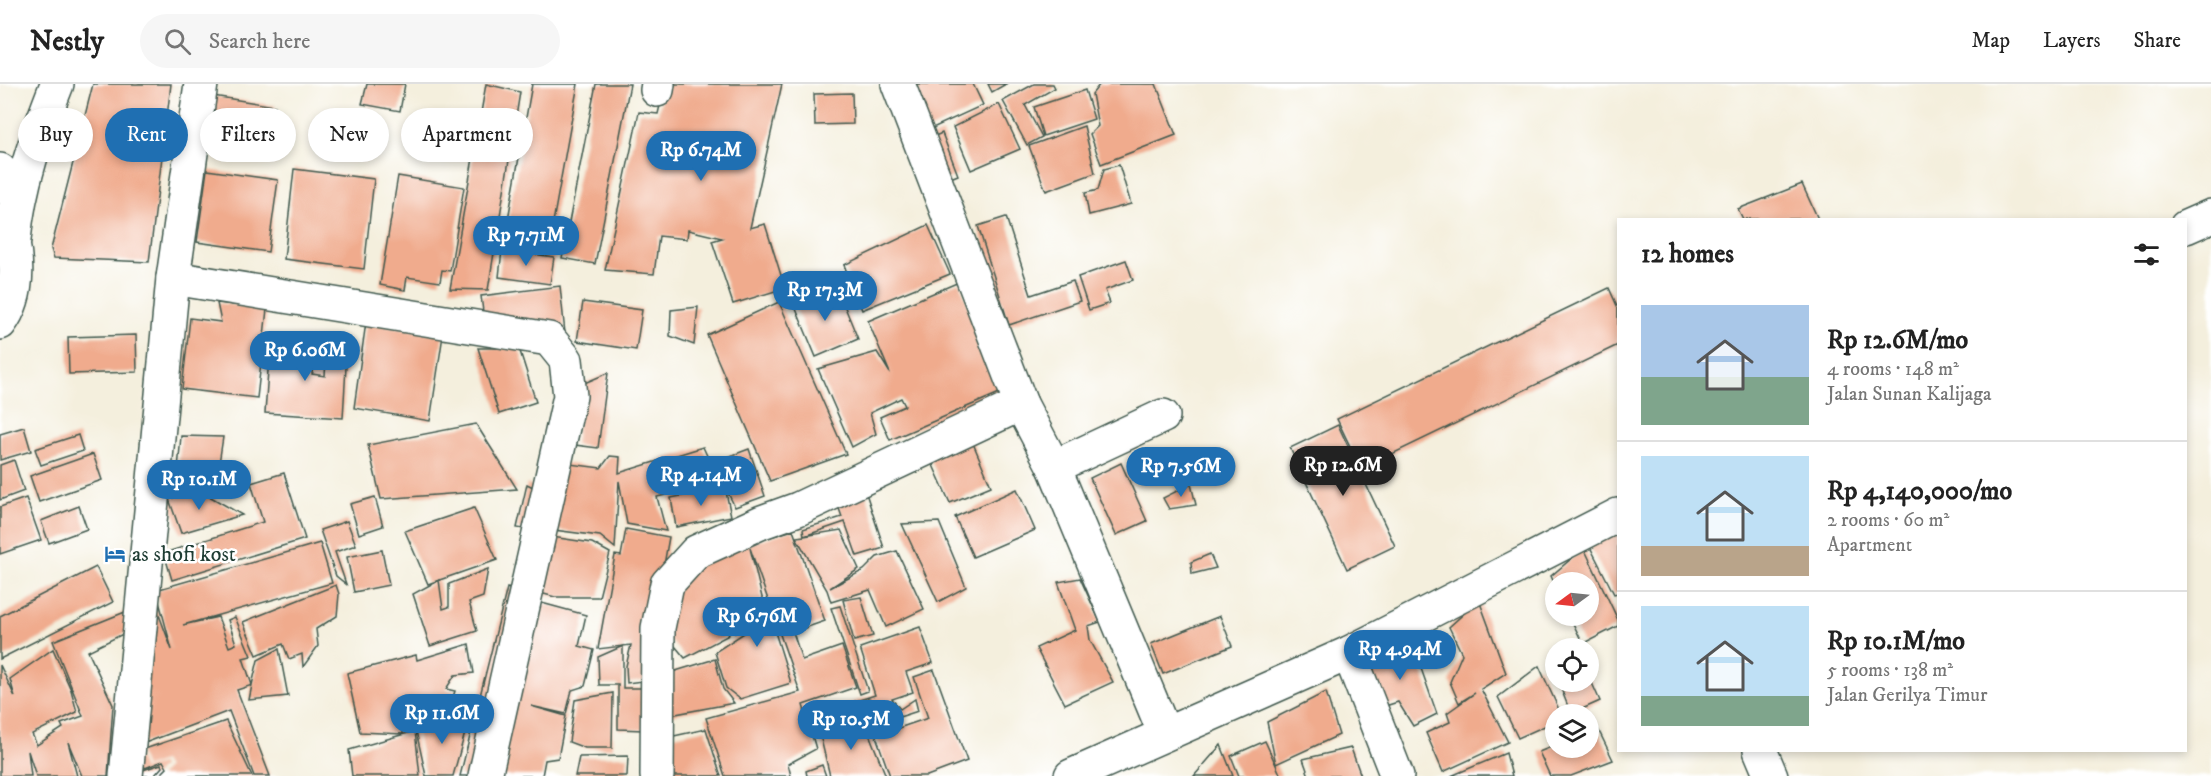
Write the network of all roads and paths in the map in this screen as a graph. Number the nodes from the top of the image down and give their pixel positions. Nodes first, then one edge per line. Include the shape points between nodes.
1 (57, 84) edge
2 (201, 84) edge
3 (898, 84) edge
4 (0, 170) edge
5 (9, 205) edge
6 (2211, 216) edge
7 (2187, 227) edge
8 (173, 278) junction
9 (0, 323) edge
10 (1022, 404) junction
11 (1163, 416) dead end
12 (1054, 467) junction
13 (1617, 516) edge
14 (1348, 654) junction
15 (1165, 734) junction
16 (1761, 752) edge
17 (126, 776) edge
18 (485, 776) edge
19 (657, 776) edge
20 (1071, 776) edge
21 (1397, 776) edge
22 (1771, 776) edge

1 - 5 main road
2 - 8 main road
3 - 10 main road
4 - 5 main road
5 - 9 main road via 16,279
6 - 7 main road
8 - 17 main road
8 - 18 main road via 549,339 566,360 570,396
10 - 12 main road
10 - 19 main road via 798,509 696,552 667,584 658,628
11 - 12 main road
12 - 15 main road
13 - 14 main road
14 - 15 main road
14 - 21 main road
15 - 20 main road
16 - 22 main road

